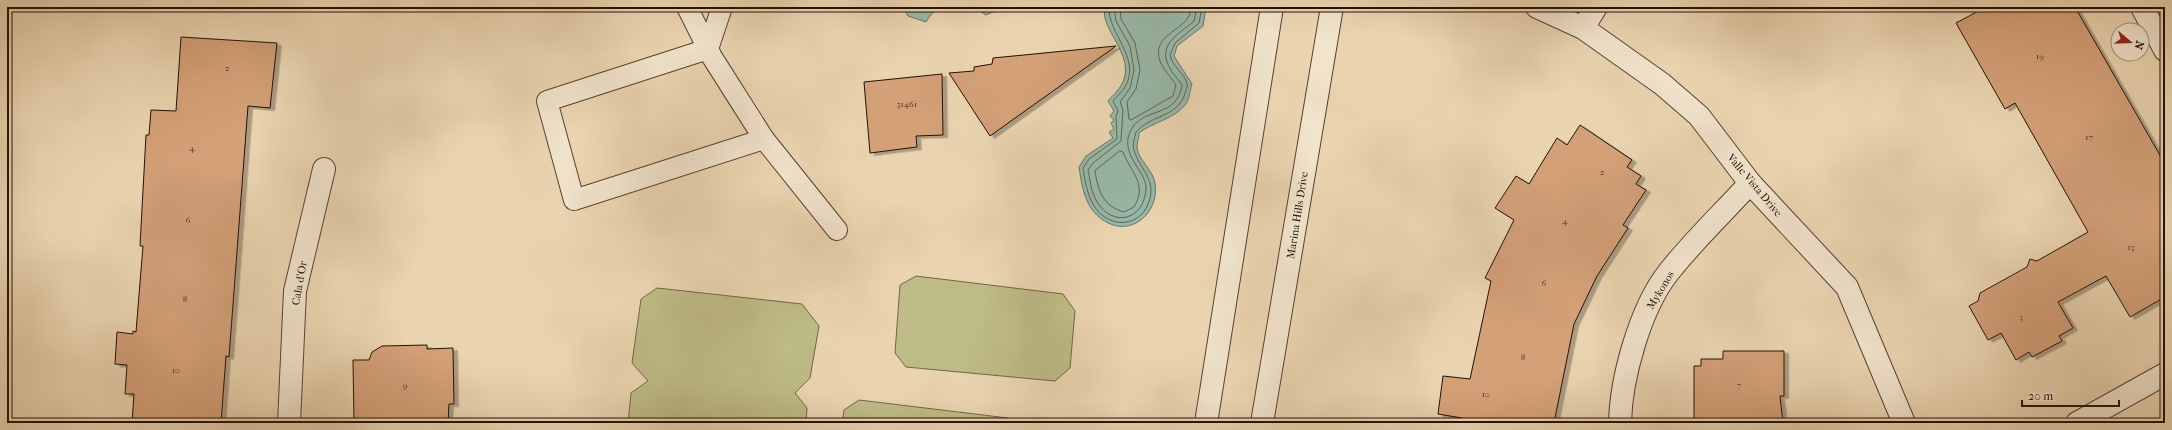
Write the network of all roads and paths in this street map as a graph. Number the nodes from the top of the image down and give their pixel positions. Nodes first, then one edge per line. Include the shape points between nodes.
1 (688, 7) edge
2 (722, 7) edge
3 (1272, 7) edge
4 (1332, 7) edge
5 (1537, 7) edge
6 (1596, 7) edge
7 (2142, 7) edge
8 (1583, 28) junction
9 (708, 49) junction
10 (2165, 50) edge
11 (764, 139) junction
12 (324, 169) dead end
13 (1750, 183) junction
14 (837, 230) dead end
15 (2165, 374) edge
16 (289, 423) edge
17 (1206, 423) edge
18 (1262, 423) edge
19 (1620, 423) edge
20 (1904, 423) edge
21 (2077, 423) edge

1 - 9 lane
2 - 9 lane
3 - 17 street
4 - 18 street, Marina Hills Drive
5 - 8 street, Valle Vista Drive
6 - 8 street
7 - 10 street
8 - 13 street, Valle Vista Drive via 1662,84 1699,116
9 - 11 lane
9 - 11 lane via 547,101 574,200
11 - 14 lane
12 - 16 street, Cala d'Or via 295,290
13 - 19 street, Mykonos via 1667,274 1644,315 1629,360 1620,408
13 - 20 street, Valle Vista Drive via 1847,287
15 - 21 street

